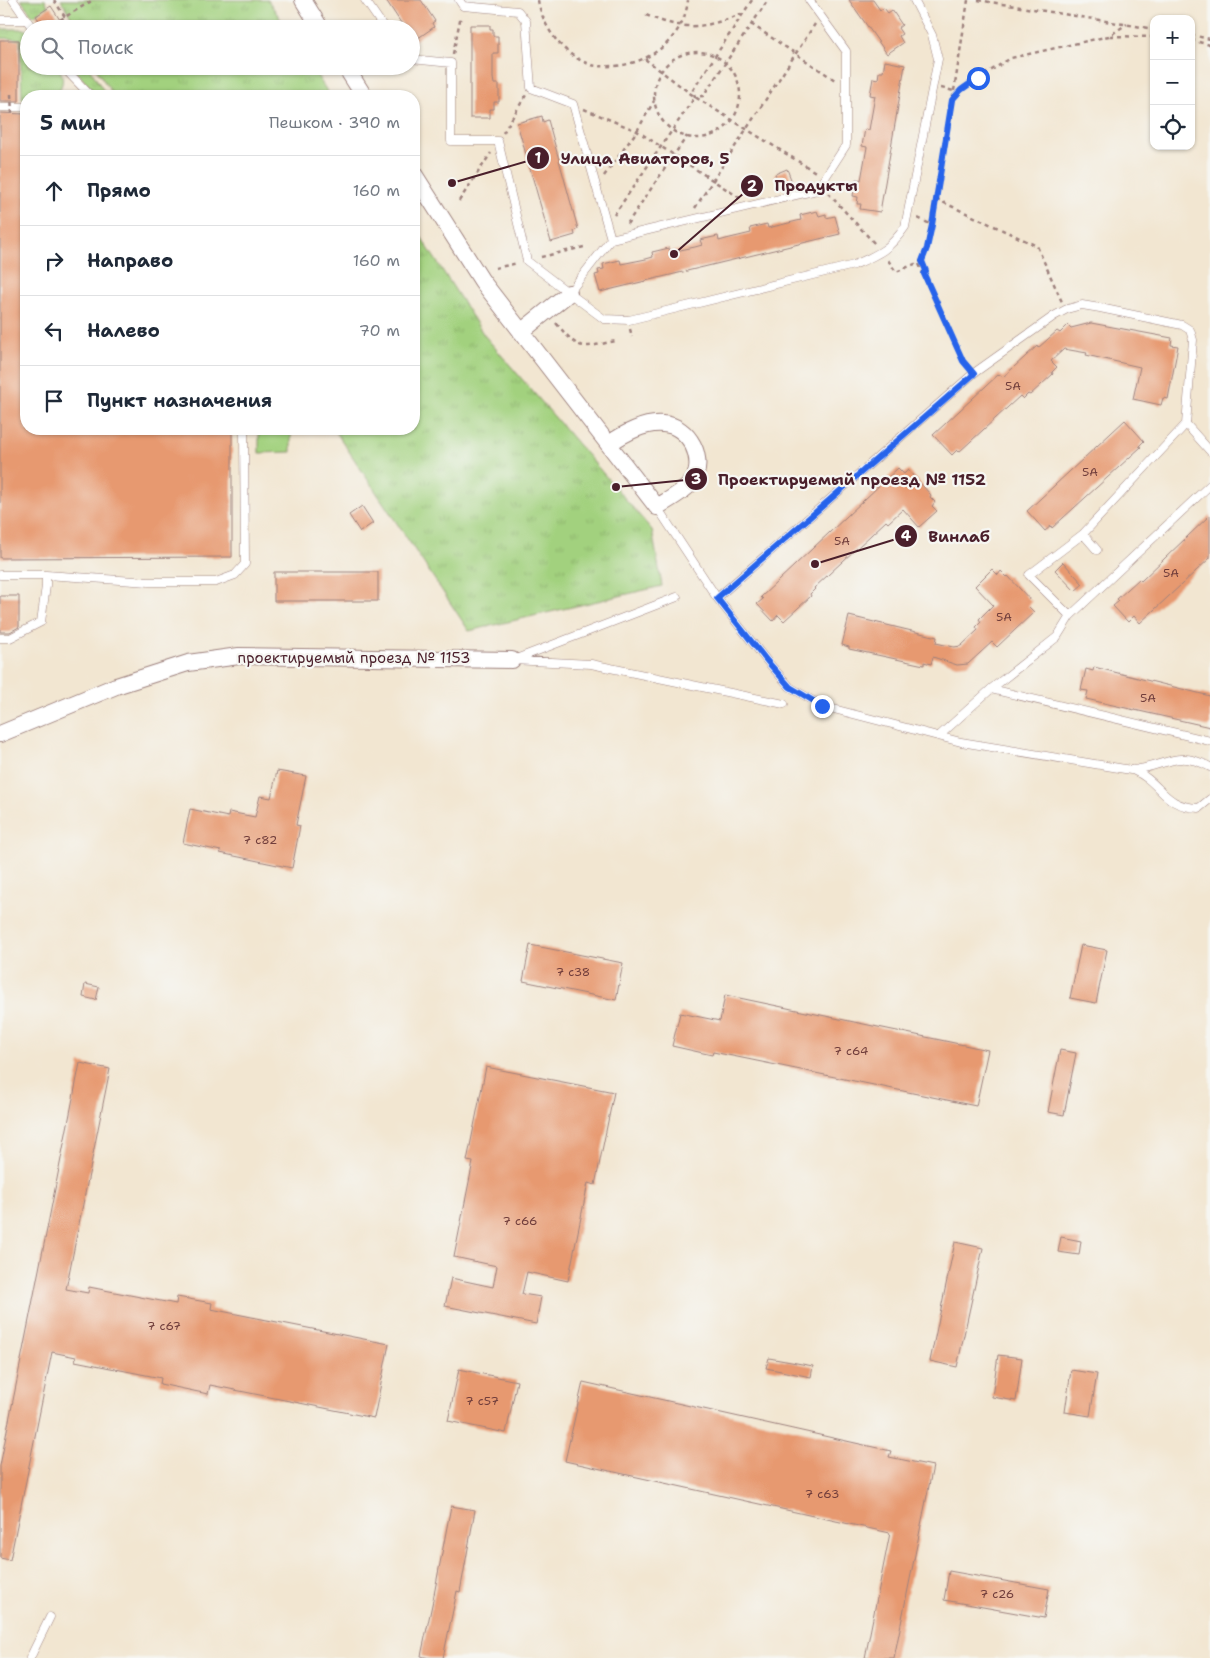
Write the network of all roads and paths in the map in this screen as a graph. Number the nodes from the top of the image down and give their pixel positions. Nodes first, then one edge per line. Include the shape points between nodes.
1 (13, 0) edge
2 (54, 0) edge
3 (92, 0) edge
4 (303, 0) edge
5 (365, 0) edge
6 (538, 0) edge
7 (688, 0) edge
8 (752, 0) edge
9 (768, 0) edge
10 (809, 0) edge
11 (914, 0) edge
12 (968, 0) edge
13 (978, 0) edge
14 (461, 3) edge
15 (743, 14) junction
16 (646, 15) dead end
17 (820, 15) junction
18 (65, 17) junction
19 (0, 20) edge
20 (26, 20) joint
21 (60, 20) dead end
22 (316, 20) edge
23 (379, 20) edge
24 (751, 24) junction
25 (1126, 24) junction
26 (680, 26) junction
27 (1150, 28) edge
28 (1109, 36) junction
29 (1150, 37) edge
30 (1195, 37) edge
31 (1210, 39) edge
32 (1195, 41) edge
33 (1210, 45) edge
34 (795, 53) junction
35 (715, 56) junction
36 (644, 59) junction
37 (420, 60) edge
38 (725, 63) junction
39 (451, 65) junction
40 (661, 72) junction
41 (71, 75) edge
42 (351, 75) edge
43 (531, 88) junction
44 (846, 88) junction
45 (940, 88) dead end
46 (85, 90) edge
47 (360, 90) edge
48 (954, 91) junction
49 (11, 94) dead end
50 (696, 97) junction
51 (952, 100) junction
52 (654, 101) junction
53 (573, 104) junction
54 (0, 107) edge
55 (20, 107) edge
56 (12, 114) dead end
57 (732, 119) junction
58 (746, 128) junction
59 (637, 131) junction
60 (672, 131) junction
61 (687, 136) junction
62 (498, 141) junction
63 (661, 147) junction
64 (674, 156) junction
65 (712, 180) junction
66 (822, 181) junction
67 (420, 183) edge
68 (596, 187) junction
69 (936, 199) junction
70 (459, 201) dead end
71 (751, 206) junction
72 (918, 218) dead end
73 (686, 222) junction
74 (607, 225) junction
75 (932, 225) junction
76 (614, 239) junction
77 (883, 252) junction
78 (920, 262) junction
79 (569, 293) junction
80 (1061, 300) dead end
81 (548, 312) junction
82 (521, 332) junction
83 (616, 341) dead end
84 (974, 374) junction
85 (1186, 424) junction
86 (244, 435) edge
87 (609, 444) junction
88 (1210, 451) edge
89 (1210, 485) edge
90 (657, 507) junction
91 (1083, 534) junction
92 (1097, 550) dead end
93 (46, 575) junction
94 (0, 576) edge
95 (677, 597) dead end
96 (717, 598) junction
97 (1070, 616) junction
98 (0, 638) edge
99 (512, 660) junction
100 (991, 689) junction
101 (784, 704) dead end
102 (0, 734) edge
103 (939, 736) junction
104 (1210, 740) edge
105 (1210, 767) edge
106 (1131, 770) junction
107 (1210, 799) edge
108 (50, 1617) dead end
109 (30, 1658) edge

1 - 20 lane
2 - 18 path
3 - 18 path
4 - 22 street
5 - 23 lane
6 - 36 path via 544,19 558,43 576,57 600,66 620,66
7 - 26 path
8 - 15 path
9 - 24 path
10 - 17 lane
11 - 77 lane via 932,35 938,59 905,227
12 - 48 path
13 - 25 path
14 - 39 path
14 - 43 lane via 518,11 526,21
15 - 26 path via 709,24
15 - 35 path
16 - 26 path
17 - 34 path
17 - 44 lane via 846,50
18 - 21 path
19 - 20 lane
24 - 34 path
24 - 38 path
25 - 27 path
25 - 28 path
26 - 36 path via 669,42
28 - 29 path
28 - 51 path via 1011,58 972,82
30 - 31 path
32 - 33 path
34 - 44 path
34 - 58 path
35 - 38 path
35 - 40 path via 706,53 683,55
35 - 50 path via 693,90
36 - 40 path
37 - 39 lane
38 - 50 path via 703,96
38 - 57 path via 740,90
39 - 62 lane via 451,141
40 - 50 path
40 - 52 path via 654,89
41 - 46 lane
42 - 47 street
43 - 53 lane
43 - 62 path
44 - 66 lane via 846,145
45 - 48 path
48 - 51 path
49 - 56 path, bridge
50 - 57 path
50 - 60 path
51 - 69 path
52 - 59 path
52 - 60 path
53 - 59 path
53 - 68 lane
54 - 55 lane
57 - 58 path
57 - 61 path via 711,135
58 - 65 path
58 - 66 path
59 - 63 path
59 - 68 path
60 - 61 path
60 - 63 path
61 - 64 path
62 - 70 path
62 - 79 lane via 527,261
63 - 64 path
63 - 74 path
64 - 65 path
64 - 76 path
65 - 71 path
65 - 73 path
66 - 71 lane via 817,190
66 - 77 path
67 - 82 street via 482,281
68 - 74 lane
69 - 75 path
69 - 80 path via 1038,246
71 - 73 lane
72 - 75 path
73 - 76 lane
74 - 76 lane
75 - 78 path
76 - 79 lane
77 - 78 path via 896,272
77 - 79 lane via 854,265 629,320 604,319
78 - 84 path via 963,361
79 - 81 street
81 - 82 street
81 - 83 path via 573,343 584,347
82 - 87 street
84 - 85 lane via 1054,316 1082,305 1182,324 1190,330 1193,340
84 - 96 lane
85 - 88 lane
85 - 91 lane
86 - 93 lane via 245,564 235,575 216,582 159,582
87 - 90 street
87 - 90 street via 632,431 662,423 684,432 696,453 696,475 691,483
89 - 97 lane
90 - 96 lane
91 - 92 lane
91 - 97 lane via 1030,575
93 - 94 lane
93 - 98 lane via 41,622 10,638
95 - 99 lane
96 - 103 lane via 790,687 822,706
97 - 100 lane via 1057,638
99 - 101 lane via 591,664
99 - 102 street, проектируемый проезд № 1153 via 239,656 188,663 116,686
100 - 103 lane
100 - 104 lane
103 - 106 lane
105 - 106 lane via 1176,758
106 - 107 lane via 1150,780 1178,805 1199,808
108 - 109 lane

